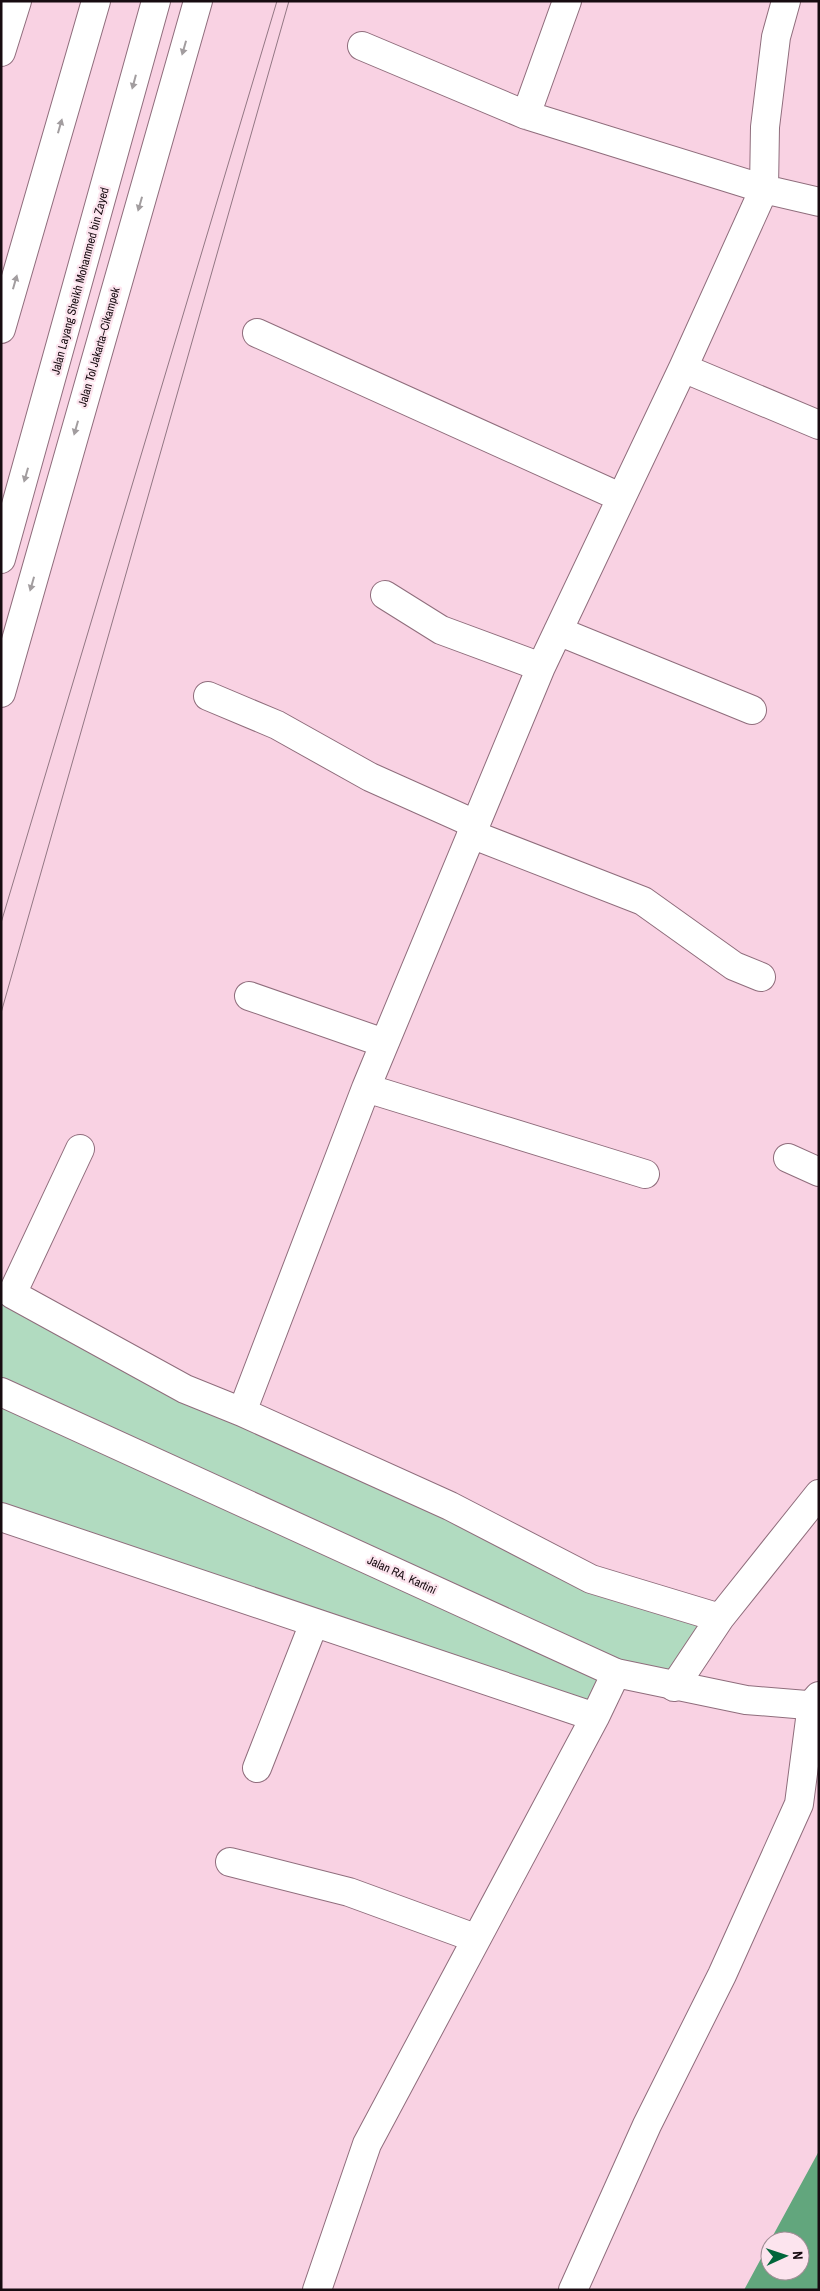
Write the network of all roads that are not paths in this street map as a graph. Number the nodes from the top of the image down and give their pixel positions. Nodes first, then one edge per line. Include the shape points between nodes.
1 (17, 1) edge
2 (96, 1) edge
3 (156, 1) edge
4 (198, 1) edge
5 (567, 1) edge
6 (786, 1) edge
7 (362, 46) dead end
8 (1, 52) edge
9 (526, 115) junction
10 (764, 189) junction
11 (819, 202) edge
12 (1, 329) edge
13 (257, 333) dead end
14 (683, 368) junction
15 (819, 425) edge
16 (620, 497) junction
17 (1, 559) edge
18 (385, 595) dead end
19 (558, 630) junction
20 (541, 667) junction
21 (1, 693) edge
22 (208, 696) dead end
23 (752, 710) dead end
24 (473, 829) junction
25 (760, 977) dead end
26 (249, 996) dead end
27 (384, 1043) junction
28 (366, 1088) junction
29 (80, 1149) dead end
30 (788, 1158) dead end
31 (819, 1172) edge
32 (645, 1174) dead end
33 (1, 1392) edge
34 (242, 1412) junction
35 (819, 1494) edge
36 (1, 1517) edge
37 (720, 1618) junction
38 (314, 1623) junction
39 (616, 1673) junction
40 (674, 1687) junction
41 (816, 1702) edge
42 (596, 1717) junction
43 (257, 1768) dead end
44 (230, 1862) dead end
45 (475, 1938) junction
46 (317, 2290) edge
47 (573, 2290) edge

1 - 8 main road
12 -> 2 main road
3 -> 17 main road, Jalan Layang Sheikh Mohammed bin Zayed
4 -> 21 main road, Jalan Tol Jakarta–Cikampek
5 - 9 main road
6 - 10 main road via 776,37 765,127
7 - 9 main road
9 - 10 main road
10 - 11 main road
10 - 14 main road
13 - 16 main road
14 - 15 main road
14 - 16 main road
16 - 19 main road
18 - 20 main road via 441,630
19 - 20 main road
19 - 23 main road
20 - 24 main road
22 - 24 main road via 277,725
24 - 25 main road via 643,901 734,966
24 - 27 main road
26 - 27 main road
27 - 28 main road
28 - 32 main road
28 - 34 main road
29 - 34 main road via 12,1294 184,1389
30 - 31 main road
33 - 39 main road, Jalan RA. Kartini
34 - 37 main road via 450,1506 591,1579
35 - 37 main road
36 - 38 main road
37 - 40 main road
38 - 42 main road
38 - 43 main road
39 - 40 main road, Jalan RA. Kartini
39 - 42 main road
40 - 41 main road, Jalan RA. Kartini via 746,1700
41 - 47 main road via 799,1804
42 - 45 main road
44 - 45 main road via 349,1892
45 - 46 main road via 367,2144

